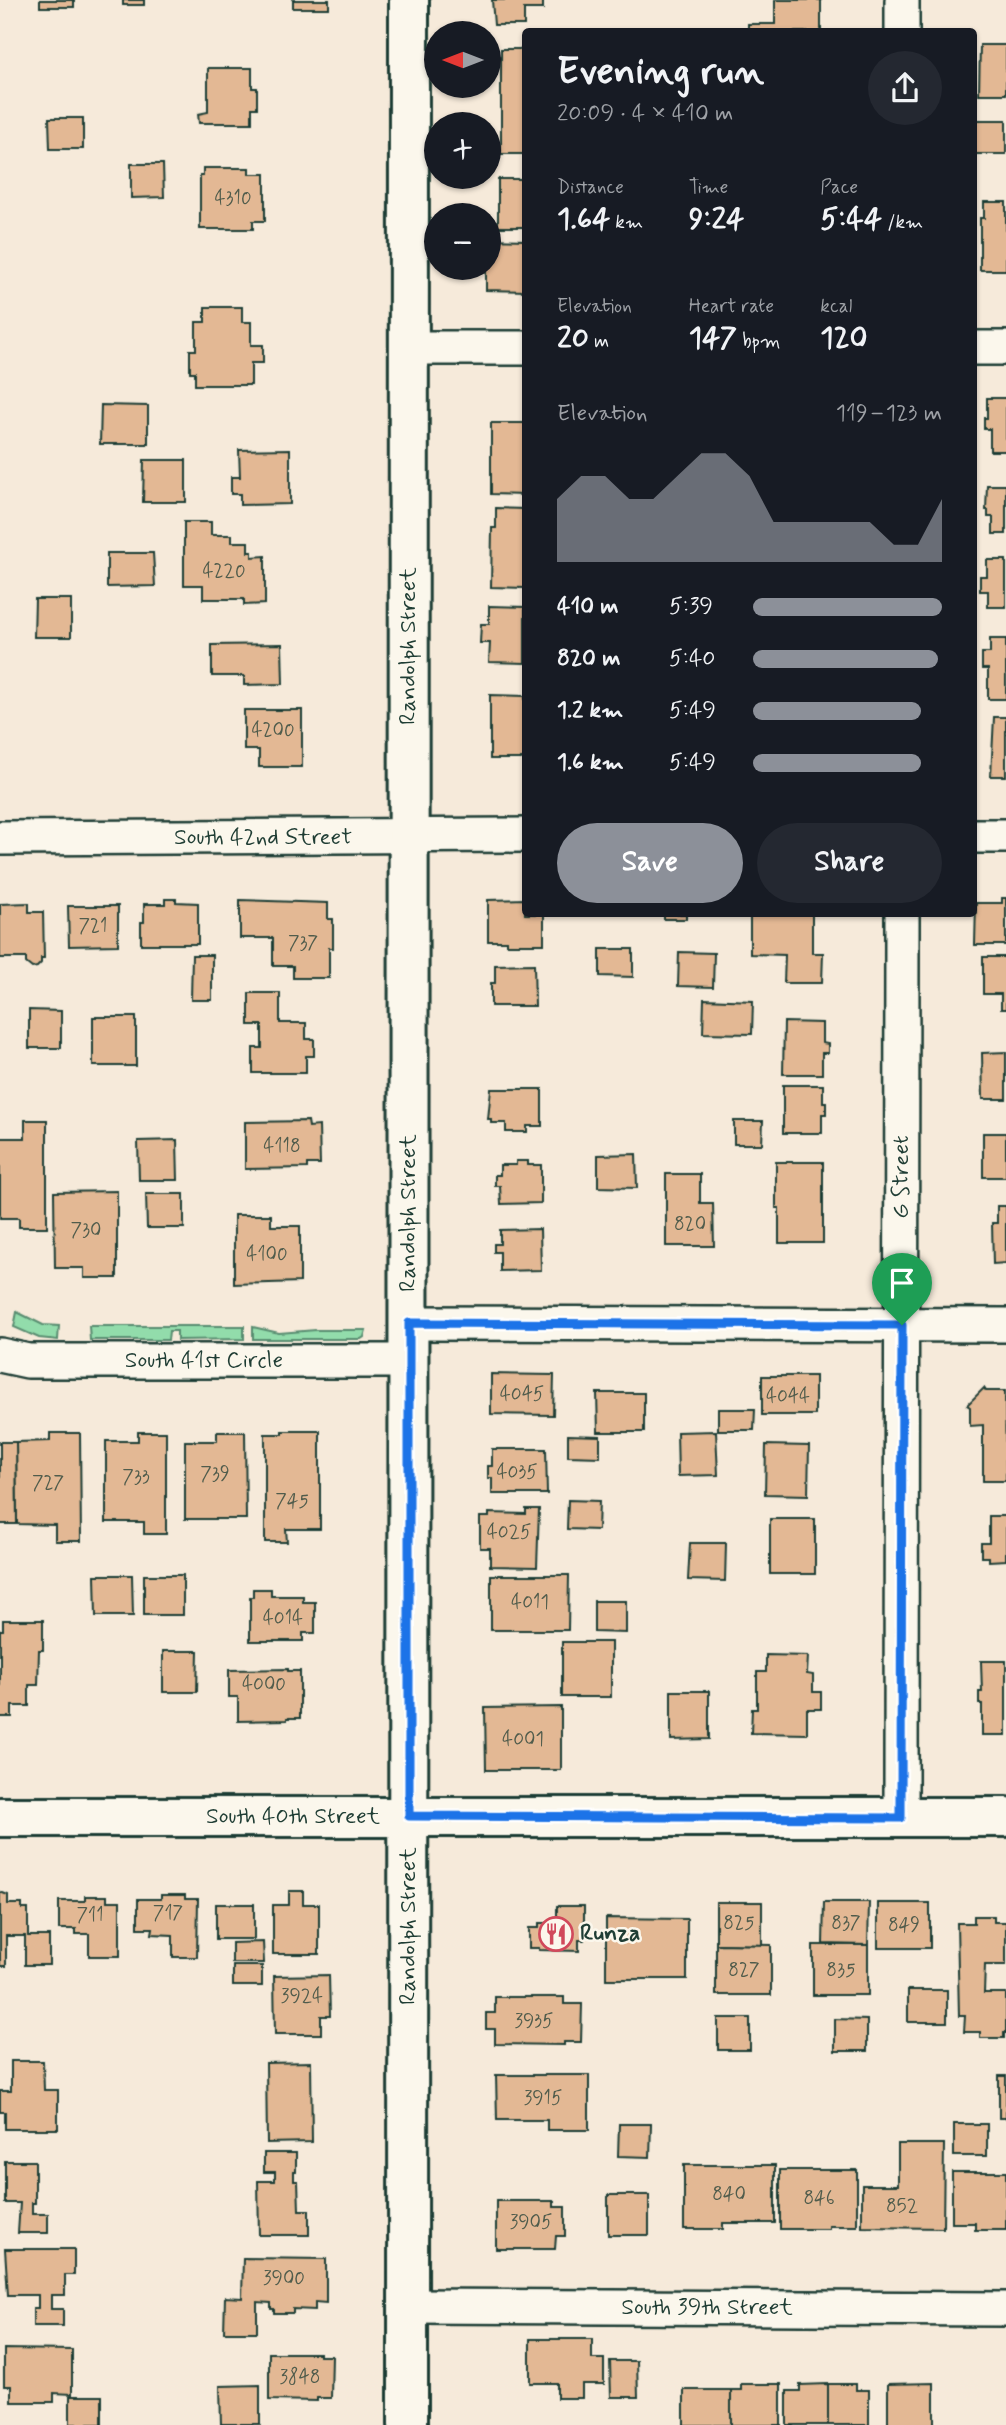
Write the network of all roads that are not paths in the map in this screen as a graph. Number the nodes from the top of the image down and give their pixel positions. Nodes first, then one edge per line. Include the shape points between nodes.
1 (410, 0) edge
2 (902, 0) edge
3 (902, 28) edge
4 (409, 348) junction
5 (522, 348) edge
6 (977, 348) edge
7 (1006, 348) edge
8 (409, 835) junction
9 (522, 835) edge
10 (977, 836) edge
11 (1006, 836) edge
12 (0, 838) edge
13 (902, 917) edge
14 (902, 1325) junction
15 (1006, 1325) edge
16 (409, 1342) junction
17 (0, 1355) edge
18 (409, 1816) junction
19 (0, 1817) edge
20 (1006, 1817) edge
21 (901, 1818) junction
22 (408, 2306) junction
23 (1006, 2309) edge
24 (408, 2425) edge

1 - 4 main road, Randolph Street
2 - 3 street
4 - 5 street
4 - 8 main road, Randolph Street
6 - 7 street
8 - 9 street, South 42nd Street
8 - 12 street, South 42nd Street
8 - 16 main road, Randolph Street
10 - 11 street
13 - 14 street, G Street
14 - 15 street, South 41st Circle
14 - 16 street, South 41st Circle
14 - 21 street, G Street
16 - 17 street, South 41st Circle via 28,1361
16 - 18 main road, Randolph Street
18 - 19 main road, South 40th Street
18 - 21 main road, South 40th Street
18 - 22 main road, Randolph Street
20 - 21 main road, South 40th Street
22 - 23 street, South 39th Street
22 - 24 main road, Randolph Street

